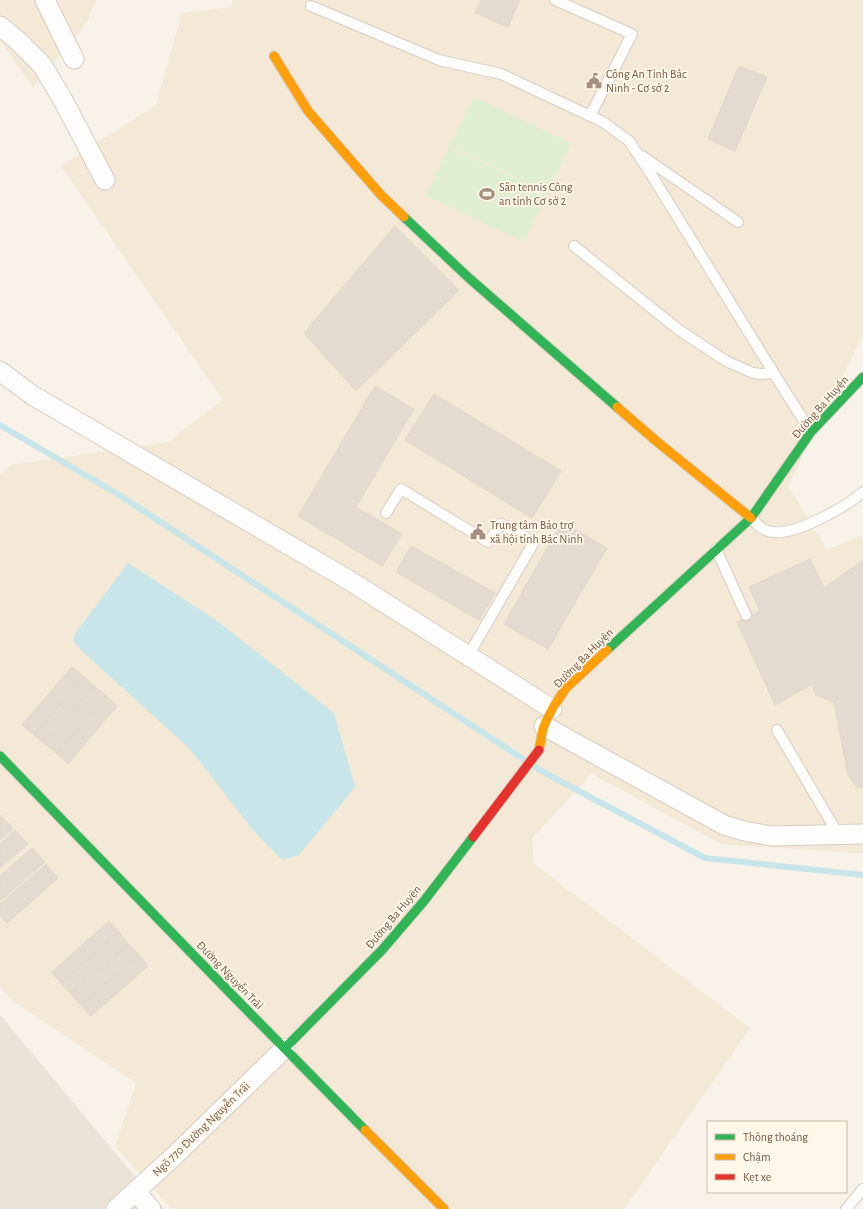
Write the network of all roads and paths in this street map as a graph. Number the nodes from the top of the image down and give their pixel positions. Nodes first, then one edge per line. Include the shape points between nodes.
1 (45, 0) edge
2 (555, 0) edge
3 (311, 6) dead end
4 (0, 26) edge
5 (274, 56) dead end
6 (74, 59) dead end
7 (590, 116) junction
8 (637, 152) junction
9 (105, 180) dead end
10 (738, 222) dead end
11 (574, 246) dead end
12 (0, 371) edge
13 (774, 373) junction
14 (863, 377) edge
15 (811, 432) junction
16 (863, 492) edge
17 (386, 513) dead end
18 (751, 518) junction
19 (716, 549) junction
20 (746, 615) dead end
21 (468, 656) junction
22 (552, 709) junction
23 (544, 726) junction
24 (777, 730) dead end
25 (0, 756) edge
26 (838, 834) junction
27 (863, 834) edge
28 (285, 1048) junction
29 (863, 1189) edge
30 (136, 1192) junction
31 (116, 1209) edge
32 (151, 1209) edge
33 (444, 1209) edge
34 (846, 1209) edge

1 - 6 street
2 - 7 lane via 632,34
3 - 7 lane via 439,60 501,74
4 - 9 street via 42,65
5 - 18 main road via 308,111 381,195 470,279 601,394
7 - 8 lane via 629,141
8 - 10 lane
8 - 13 lane
11 - 13 lane via 679,330 726,361 753,373
12 - 21 street via 32,395 347,579
13 - 15 lane
14 - 15 main road, Đường Ba Huyện
15 - 18 main road, Đường Ba Huyện
16 - 18 lane via 827,516 786,532 768,531
17 - 21 lane via 401,489 488,542 501,524 534,542
18 - 19 main road, Đường Ba Huyện
19 - 20 lane
19 - 22 main road, Đường Ba Huyện via 566,688
21 - 22 street
22 - 23 main road, Đường Ba Huyện
23 - 26 street via 724,825 771,836
23 - 28 main road, Đường Ba Huyện via 539,751 424,901 382,950
24 - 26 lane
25 - 28 main road, Đường Nguyễn Trãi
26 - 27 street
28 - 30 street, Ngõ 770 Đường Nguyễn Trãi
28 - 33 main road, Đường Nguyễn Trãi
29 - 34 lane
30 - 31 street, Ngõ 770 Đường Nguyễn Trãi
30 - 32 street

